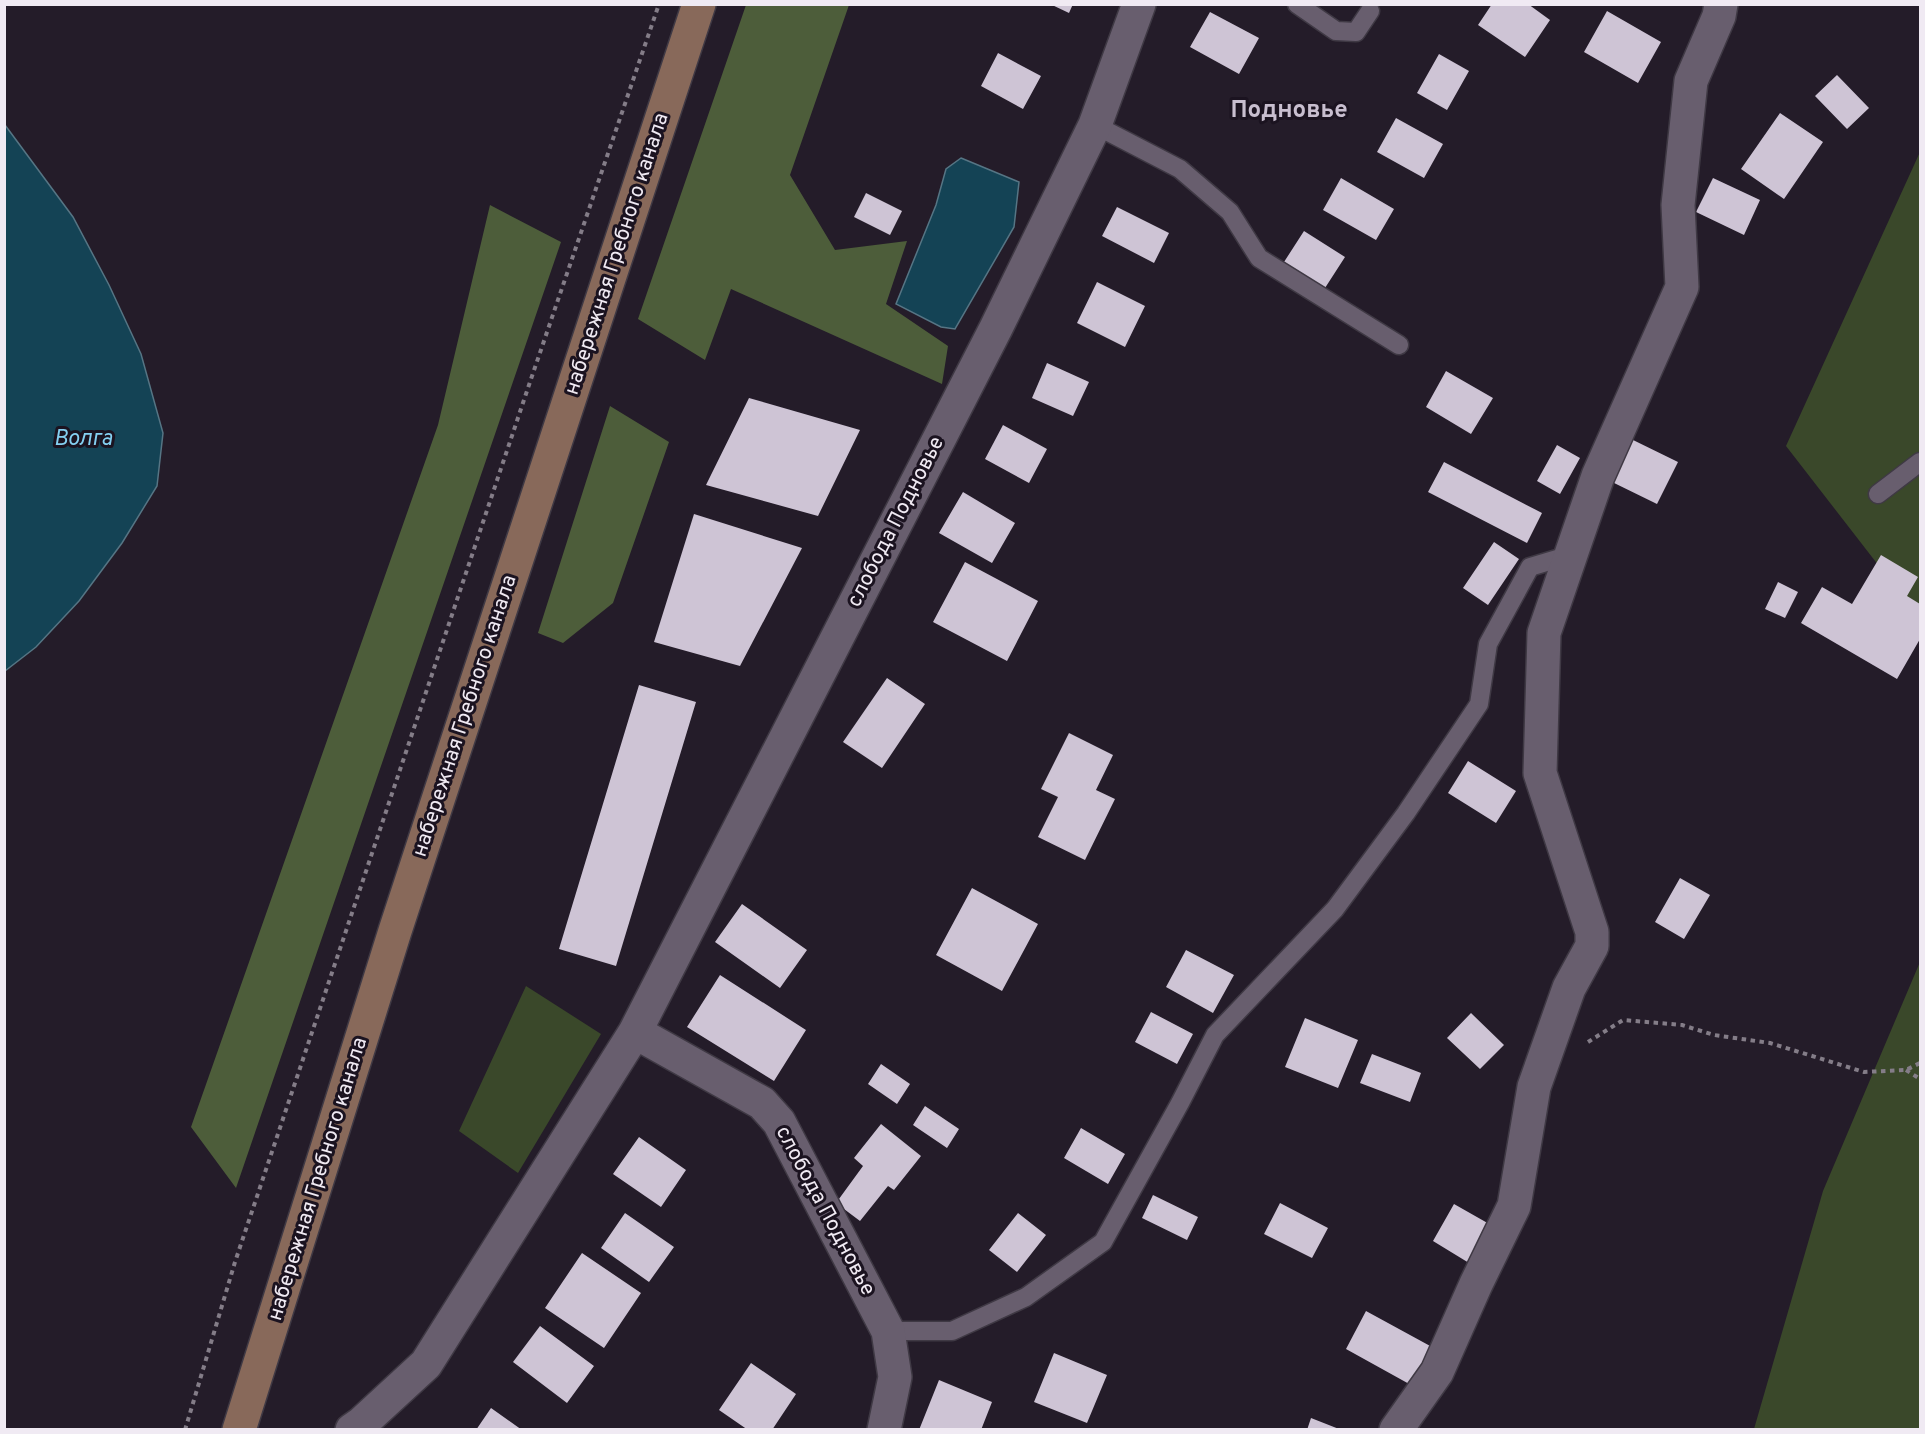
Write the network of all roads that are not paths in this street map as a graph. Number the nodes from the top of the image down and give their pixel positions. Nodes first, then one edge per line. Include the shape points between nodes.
1 (699, 4) edge
2 (1139, 4) edge
3 (1297, 4) edge
4 (1721, 4) edge
5 (1370, 11) dead end
6 (1095, 125) junction
7 (1399, 345) dead end
8 (1920, 462) edge
9 (1878, 494) dead end
10 (1570, 555) junction
11 (635, 1032) junction
12 (888, 1331) junction
13 (239, 1430) edge
14 (352, 1430) edge
15 (884, 1430) edge
16 (1396, 1430) edge

1 - 13 street, набережная Гребного канала via 395,931
2 - 6 street, слобода Подновье
3 - 5 lane via 1336,31 1356,32
4 - 10 street via 1691,81 1678,205 1682,287 1598,476
6 - 7 lane via 1180,169 1230,212 1259,258
6 - 11 street, слобода Подновье via 996,328
8 - 9 lane
10 - 12 lane via 1530,567 1488,644 1479,704 1335,909 1215,1035 1103,1242 1026,1297 952,1331
10 - 16 street via 1544,633 1540,773 1592,932 1592,946 1569,988 1534,1087 1514,1206 1437,1372
11 - 12 street, слобода Подновье via 762,1103 779,1122
11 - 14 street, слобода Подновье via 426,1364
12 - 15 street, слобода Подновье via 895,1377

